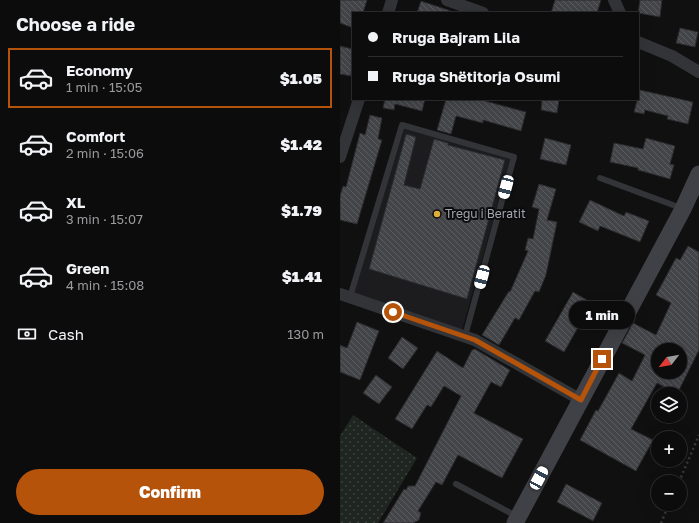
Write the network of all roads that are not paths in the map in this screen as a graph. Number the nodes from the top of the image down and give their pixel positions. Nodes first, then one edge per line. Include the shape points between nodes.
1 (392, 0) edge
2 (447, 0) edge
3 (614, 0) edge
4 (388, 12) edge
5 (479, 12) edge
6 (620, 12) edge
7 (639, 42) edge
8 (699, 72) edge
9 (359, 100) edge
10 (344, 135) edge
11 (340, 157) edge
12 (699, 174) edge
13 (600, 178) dead end
14 (683, 209) junction
15 (345, 295) edge
16 (466, 336) junction
17 (581, 400) junction
18 (456, 484) dead end
19 (517, 520) edge

1 - 4 street
2 - 5 street
3 - 6 street
7 - 8 street via 672,56
9 - 10 street
10 - 11 street
12 - 14 main road
13 - 14 lane
14 - 17 main road
15 - 16 street
15 - 16 lane via 402,125 514,157
16 - 17 street
17 - 19 main road
18 - 19 lane

